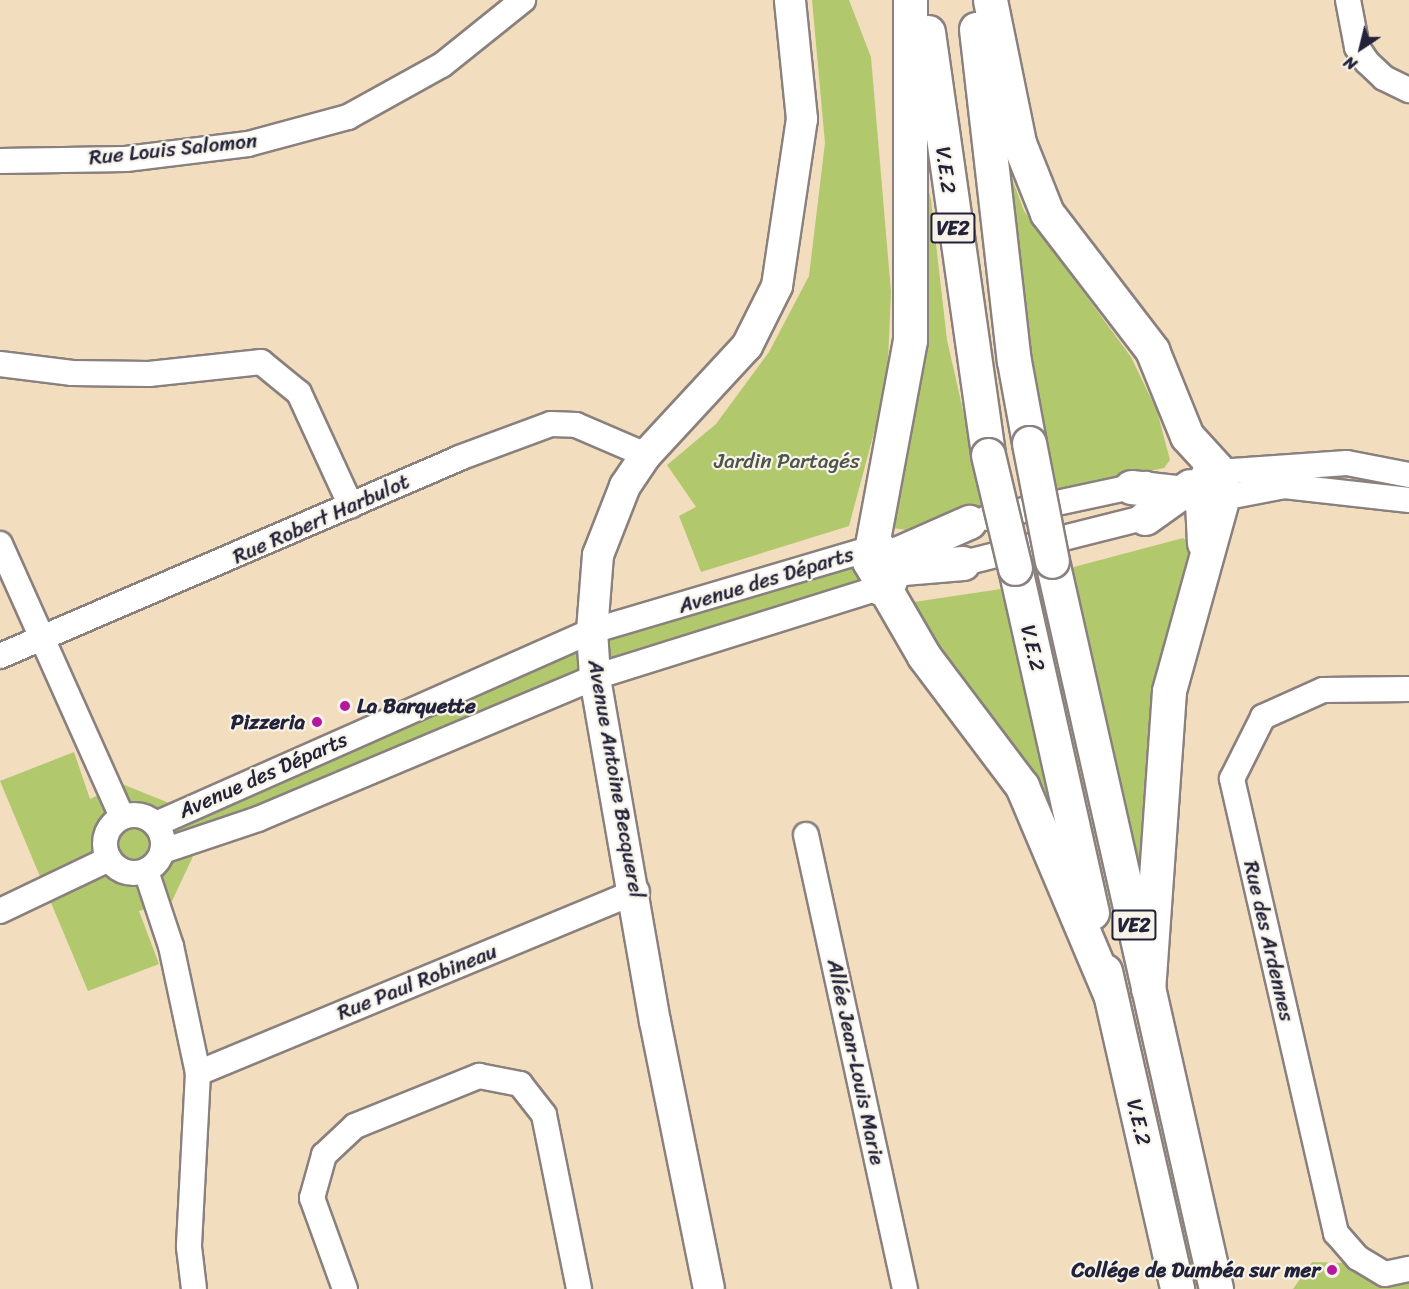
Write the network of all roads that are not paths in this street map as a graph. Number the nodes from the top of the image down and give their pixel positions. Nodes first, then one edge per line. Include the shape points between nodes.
1 (523, 0) edge
2 (790, 0) edge
3 (910, 0) edge
4 (923, 0) edge
5 (973, 0) edge
6 (990, 0) edge
7 (1348, 0) edge
8 (1409, 90) edge
9 (0, 161) edge
10 (0, 364) edge
11 (646, 455) junction
12 (1409, 475) edge
13 (1131, 487) joint
14 (1204, 487) junction
15 (1409, 500) edge
16 (351, 506) junction
17 (1145, 518) joint
18 (969, 522) joint
19 (0, 544) edge
20 (963, 563) joint
21 (880, 566) junction
22 (592, 631) junction
23 (43, 637) junction
24 (0, 656) edge
25 (595, 677) junction
26 (1409, 689) edge
27 (122, 818) junction
28 (156, 824) junction
29 (806, 835) dead end
30 (163, 851) junction
31 (109, 859) junction
32 (146, 871) junction
33 (637, 891) junction
34 (0, 911) edge
35 (1148, 988) junction
36 (1110, 994) junction
37 (198, 1073) junction
38 (1409, 1269) edge
39 (194, 1289) edge
40 (345, 1289) edge
41 (579, 1289) edge
42 (709, 1289) edge
43 (906, 1289) edge
44 (1177, 1289) edge
45 (1216, 1289) edge

1 - 9 street, Rue Louis Salomon via 442,64 348,117 237,145 126,159
2 - 11 street, Avenue Antoine Becquerel via 802,119 777,286 747,346
3 - 21 highway via 910,340
4 - 36 highway, V.E.2 / VE2, bridge via 988,455
5 - 35 highway, V.E.2 / VE2, bridge via 1014,361 1052,561
6 - 14 highway via 1019,144 1047,213 1152,350 1169,382
7 - 8 street via 1357,47 1367,62 1384,78
10 - 16 street via 72,374 149,374 261,362 299,393
11 - 16 street, Rue Robert Harbulot via 576,425 551,424
11 - 22 street, Avenue Antoine Becquerel via 625,486 598,555
12 - 14 street via 1347,463
13 - 14 highway
13 - 18 street
14 - 15 street via 1284,486
14 - 17 highway
14 - 35 highway via 1204,556 1169,691
16 - 23 street, Rue Robert Harbulot
17 - 20 street
18 - 21 highway via 911,545
19 - 23 street
20 - 21 highway via 918,568
21 - 22 street, Avenue des Départs
21 - 25 street, Avenue des Départs
21 - 36 highway via 1022,786
22 - 25 street, Avenue Antoine Becquerel
22 - 28 street, Avenue des Départs
23 - 24 street, Rue Robert Harbulot
23 - 27 street
25 - 30 street, Avenue des Départs via 258,819
25 - 33 street, Avenue Antoine Becquerel
26 - 38 street, Rue des Ardennes via 1323,690 1263,717 1232,780 1336,1233 1358,1257 1385,1274
27 - 28 street via 140,815
27 - 31 street via 105,840
28 - 30 street
29 - 43 street, Allée Jean-Louis Marie
30 - 32 street
31 - 32 street via 129,873
31 - 34 street
32 - 37 street via 171,945
33 - 37 street, Rue Paul Robineau
33 - 42 street, Avenue Antoine Becquerel via 655,1022
35 - 45 highway, V.E.2 / VE2
36 - 44 highway, V.E.2 / VE2
37 - 39 street via 189,1247
40 - 41 street via 312,1198 324,1155 355,1126 479,1076 520,1084 544,1115

